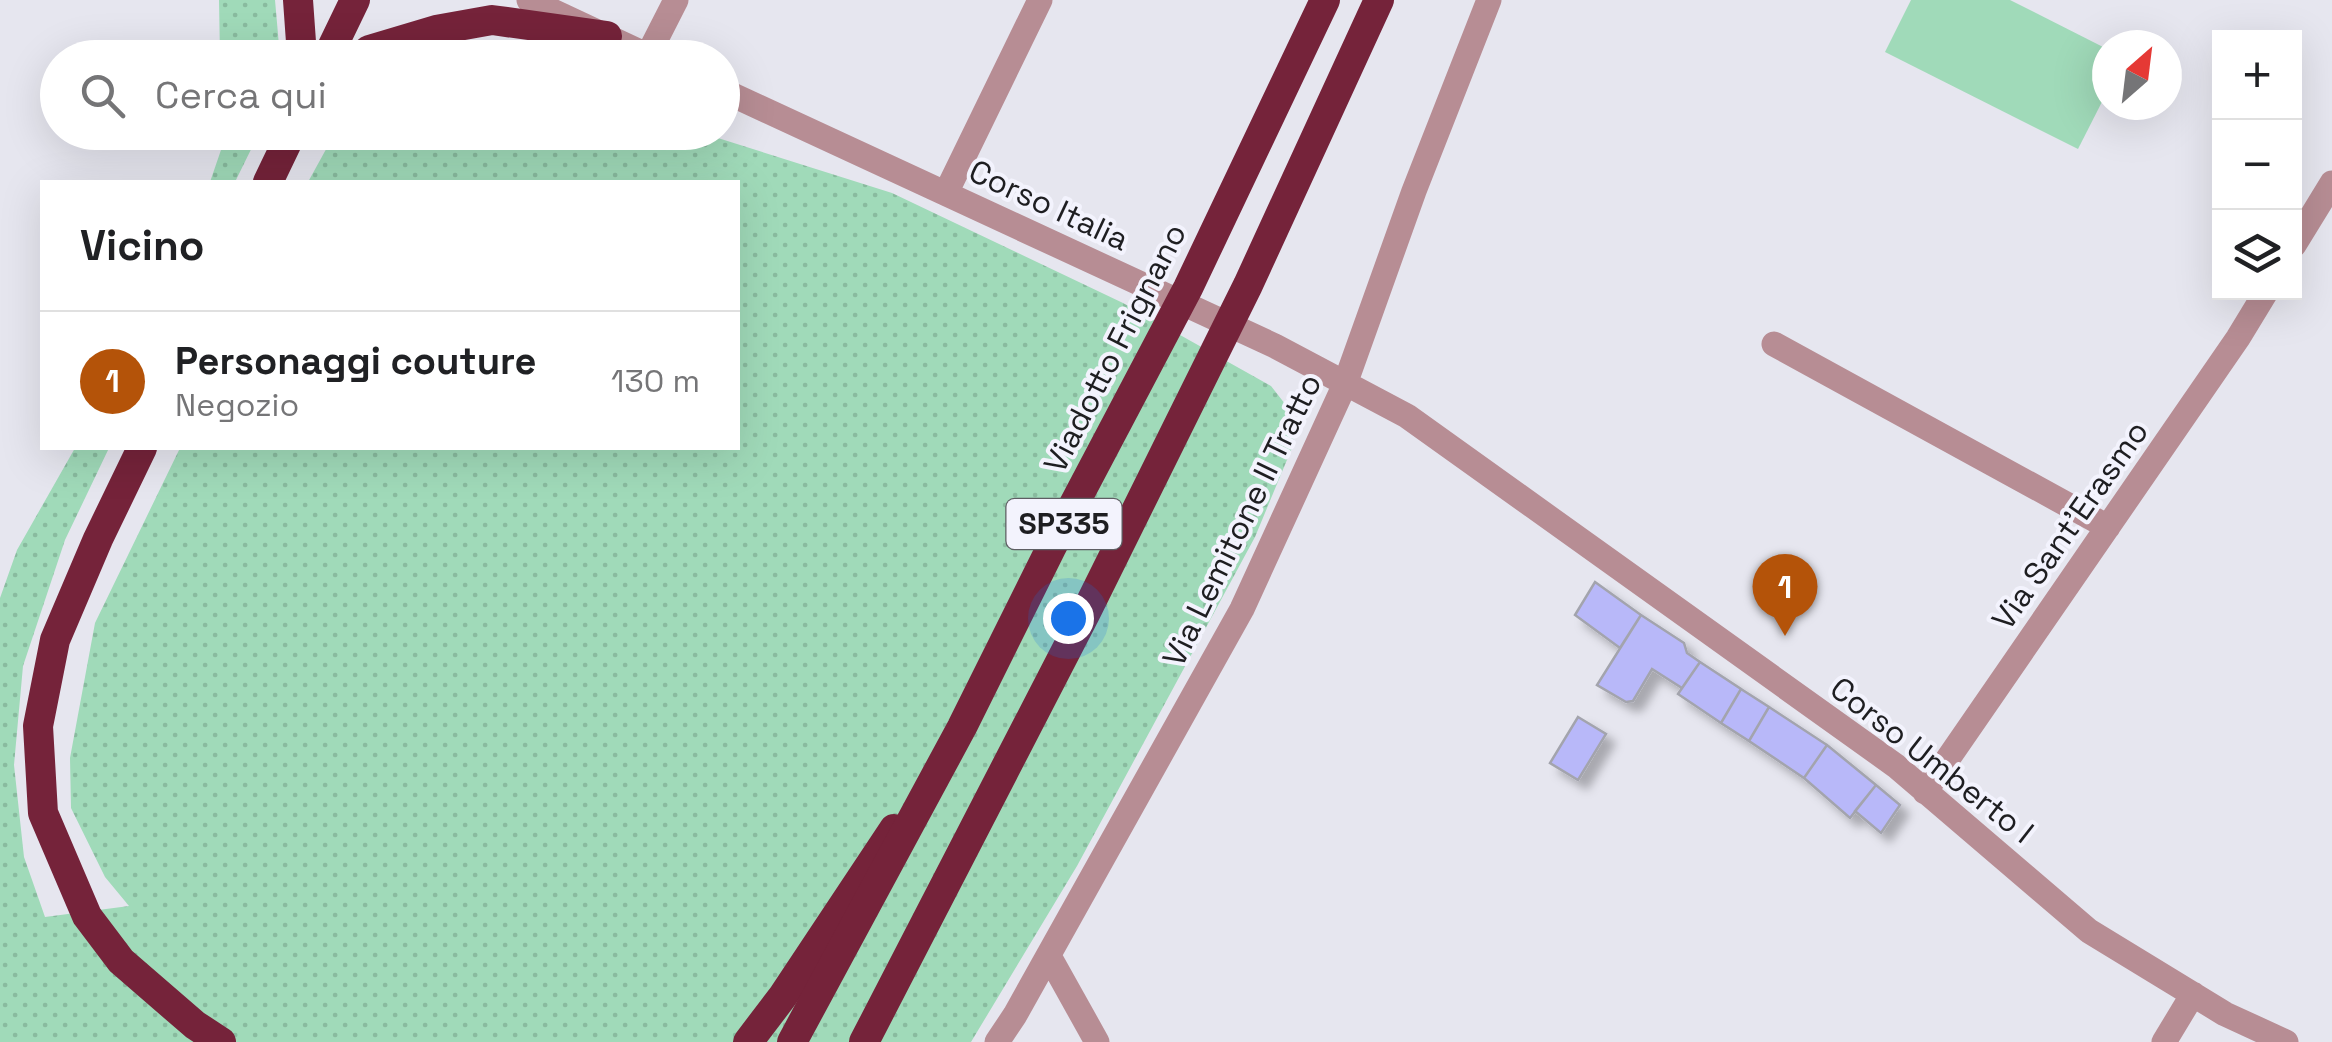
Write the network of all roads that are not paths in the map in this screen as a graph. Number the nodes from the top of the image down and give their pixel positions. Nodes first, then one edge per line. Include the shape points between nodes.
1 (298, 0) edge
2 (354, 0) edge
3 (530, 0) edge
4 (676, 0) edge
5 (1040, 0) edge
6 (1325, 0) edge
7 (1379, 0) edge
8 (1489, 0) edge
9 (607, 36) junction
10 (301, 40) edge
11 (335, 40) edge
12 (402, 40) edge
13 (616, 40) edge
14 (657, 40) edge
15 (740, 98) edge
16 (283, 150) edge
17 (269, 180) edge
18 (2332, 183) edge
19 (946, 194) junction
20 (2302, 232) edge
21 (2261, 300) edge
22 (1774, 344) dead end
23 (1345, 384) junction
24 (141, 450) edge
25 (2108, 527) junction
26 (962, 726) junction
27 (1925, 792) junction
28 (1048, 956) junction
29 (2193, 994) junction
30 (221, 1042) edge
31 (748, 1042) edge
32 (792, 1042) edge
33 (864, 1042) edge
34 (997, 1042) edge
35 (1097, 1042) edge
36 (2164, 1042) edge
37 (2286, 1042) edge

1 - 10 highway
2 - 11 highway
3 - 9 street
4 - 14 street
5 - 19 street
6 - 26 highway, Viadotto Frignano / SP335, bridge via 1188,288
7 - 33 highway, SP335, bridge via 1240,302
8 - 23 street, Via Lemitone II Tratto
9 - 12 highway via 492,20
9 - 13 street
15 - 19 street, Corso Italia
16 - 17 highway
18 - 20 street
19 - 23 street, Corso Italia
21 - 25 street, Via Sant'Erasmo
22 - 25 street
23 - 27 street, Corso Umberto I via 1406,416
23 - 28 street, Via Lemitone II Tratto via 1242,609
24 - 30 highway via 55,640 38,726 43,812 87,916 121,961
25 - 27 street, Via Sant'Erasmo
26 - 31 highway, bridge
26 - 32 highway, Viadotto Frignano / SP335, bridge
27 - 29 street, Corso Umberto I via 2090,931
28 - 34 street, Via Lemitone II Tratto
28 - 35 street
29 - 36 street
29 - 37 street, Corso Umberto I

